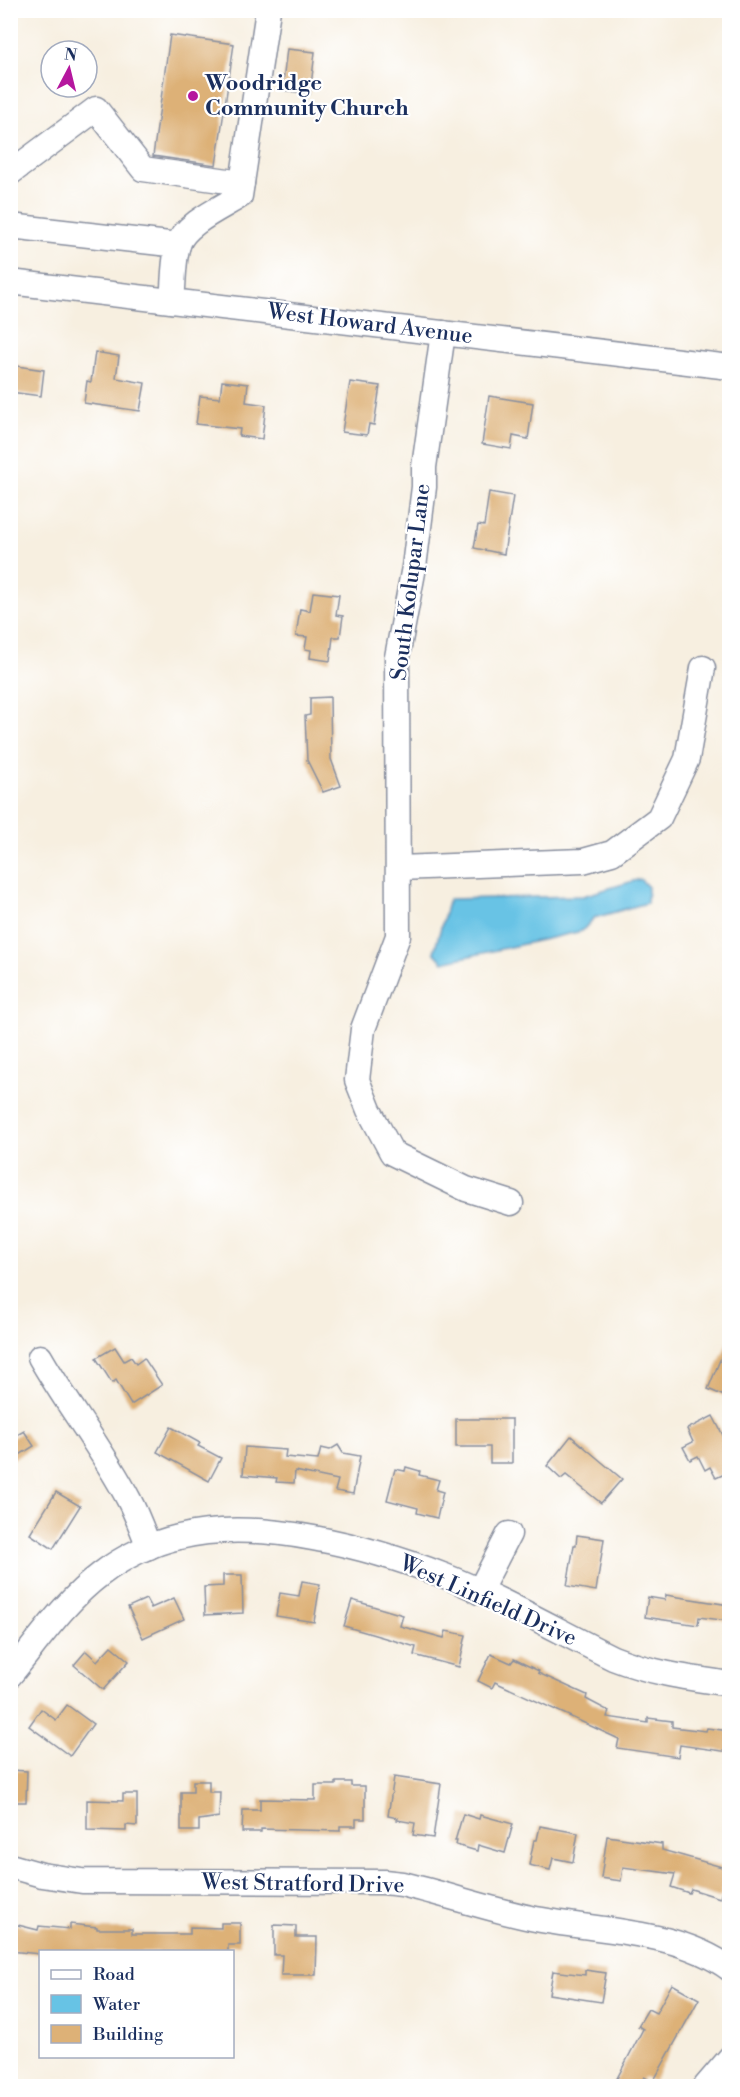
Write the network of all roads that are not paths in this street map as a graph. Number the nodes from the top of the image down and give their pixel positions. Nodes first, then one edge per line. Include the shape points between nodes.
1 (268, 10) edge
2 (10, 173) edge
3 (242, 183) junction
4 (10, 226) edge
5 (178, 245) junction
6 (10, 282) edge
7 (172, 301) junction
8 (443, 333) junction
9 (729, 367) edge
10 (703, 668) dead end
11 (399, 868) junction
12 (511, 1203) dead end
13 (40, 1357) dead end
14 (508, 1534) dead end
15 (149, 1547) junction
16 (479, 1592) junction
17 (10, 1675) edge
18 (729, 1684) edge
19 (10, 1866) edge
20 (729, 1969) edge
21 (729, 2058) edge
22 (706, 2086) edge

1 - 3 street
2 - 3 street via 96,109 143,169
3 - 5 street via 240,196 192,226
4 - 5 street
5 - 7 street
6 - 7 street, West Howard Avenue
7 - 8 street, West Howard Avenue
8 - 9 street, West Howard Avenue
8 - 11 street, South Kolupar Lane via 414,567 397,657
10 - 11 street via 687,759 659,818 612,853 583,861
11 - 12 street, South Kolupar Lane via 398,936 363,1029 357,1080 392,1153 466,1189
13 - 15 street via 116,1477
14 - 16 street
15 - 16 street, West Linfield Drive via 208,1532 306,1538 392,1557
15 - 17 street, West Linfield Drive via 108,1569 79,1592
16 - 18 street, West Linfield Drive via 638,1668
19 - 20 street, West Stratford Drive via 82,1881 402,1884 530,1918 667,1940 708,1954
21 - 22 street

